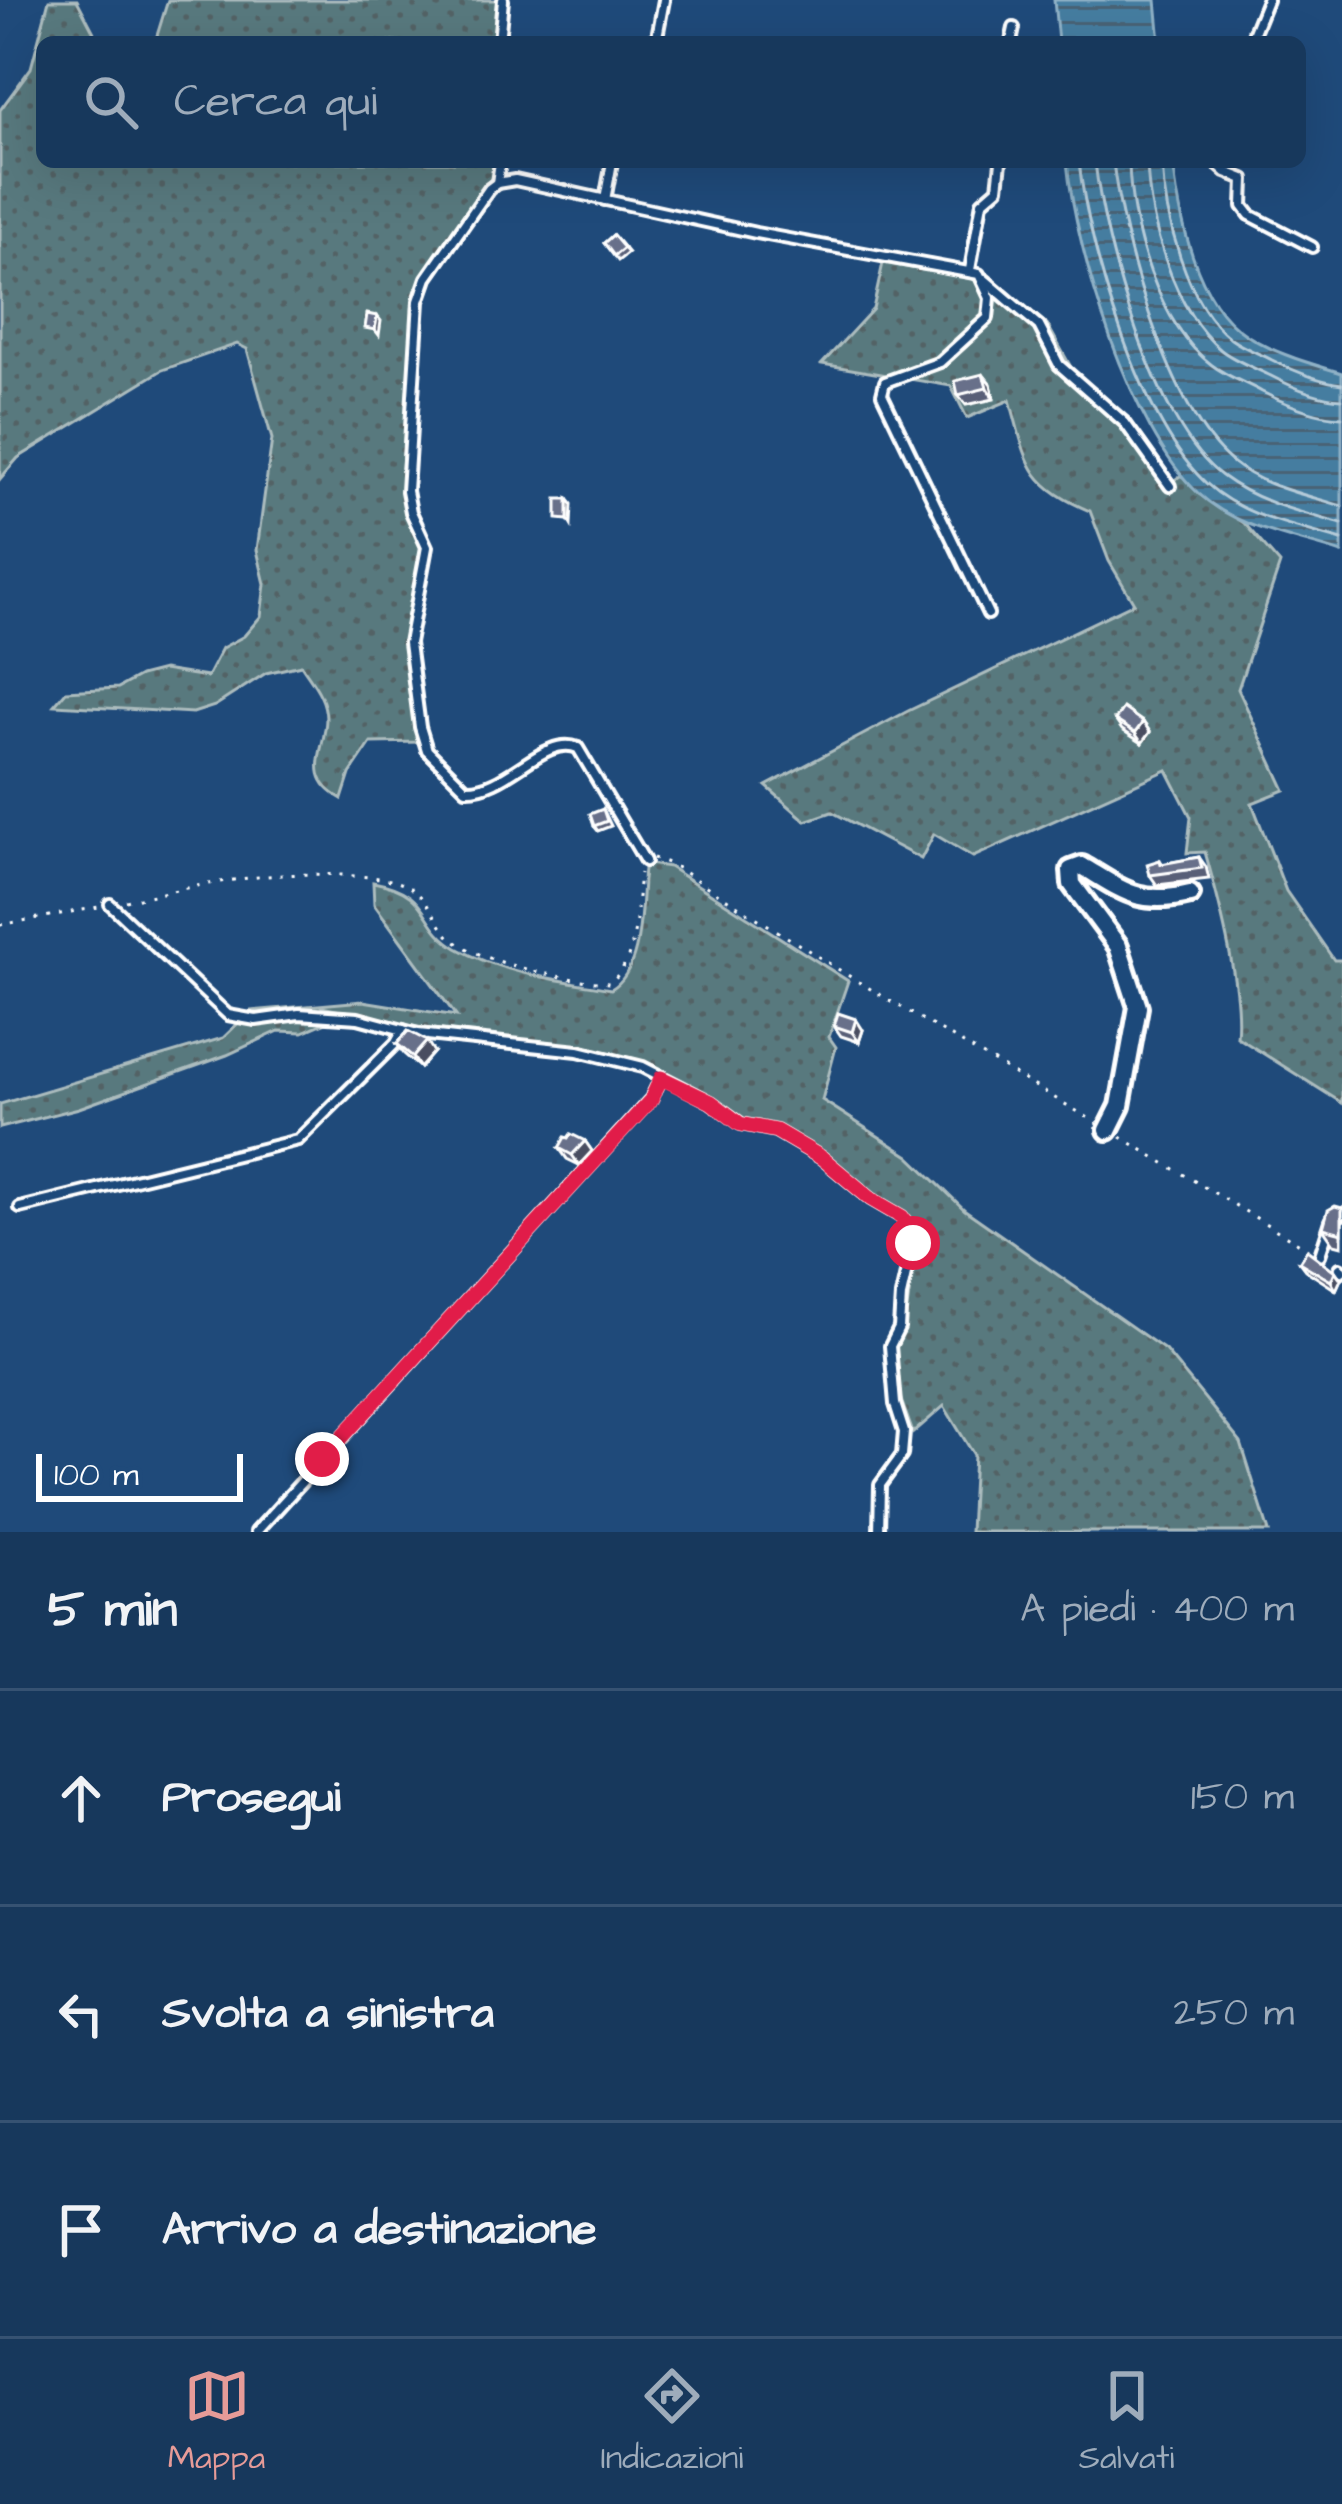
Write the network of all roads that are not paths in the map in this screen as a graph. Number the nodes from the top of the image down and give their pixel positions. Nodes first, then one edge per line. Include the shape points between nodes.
1 (503, 0) edge
2 (664, 0) edge
3 (1267, 0) edge
4 (1014, 28) dead end
5 (500, 36) edge
6 (657, 36) edge
7 (1012, 36) edge
8 (1252, 36) edge
9 (499, 168) edge
10 (611, 168) edge
11 (1000, 168) edge
12 (1222, 168) edge
13 (497, 183) junction
14 (605, 200) junction
15 (1312, 247) dead end
16 (974, 272) junction
17 (1170, 486) dead end
18 (988, 614) dead end
19 (645, 861) road end
20 (1190, 893) dead end
21 (110, 904) road end
22 (403, 1030) junction
23 (661, 1078) junction
24 (1108, 1130) road end
25 (20, 1208) dead end
26 (1342, 1214) edge
27 (1320, 1255) edge
28 (256, 1532) edge
29 (880, 1532) edge

1 - 5 lane
2 - 6 lane
3 - 8 lane
4 - 7 lane
9 - 13 lane
10 - 14 lane
11 - 16 lane via 998,188 982,202
12 - 15 lane via 1244,179 1250,215
13 - 14 lane
13 - 19 lane via 427,278 419,301 407,491 427,547 409,643 423,742 466,790 572,744
14 - 16 lane
16 - 17 lane via 1040,326 1060,364 1125,423
16 - 18 lane via 990,298 988,317 940,362 885,382 883,394
20 - 24 street via 1135,897 1082,866 1071,870 1072,884 1118,946 1138,1007
21 - 22 lane via 228,1015 335,1016
22 - 23 lane via 578,1051
22 - 25 lane via 298,1140
23 - 28 lane via 651,1100
23 - 29 lane via 740,1124 776,1131 822,1158 908,1224 913,1243 890,1346 902,1455 880,1485
26 - 27 lane via 1331,1221

